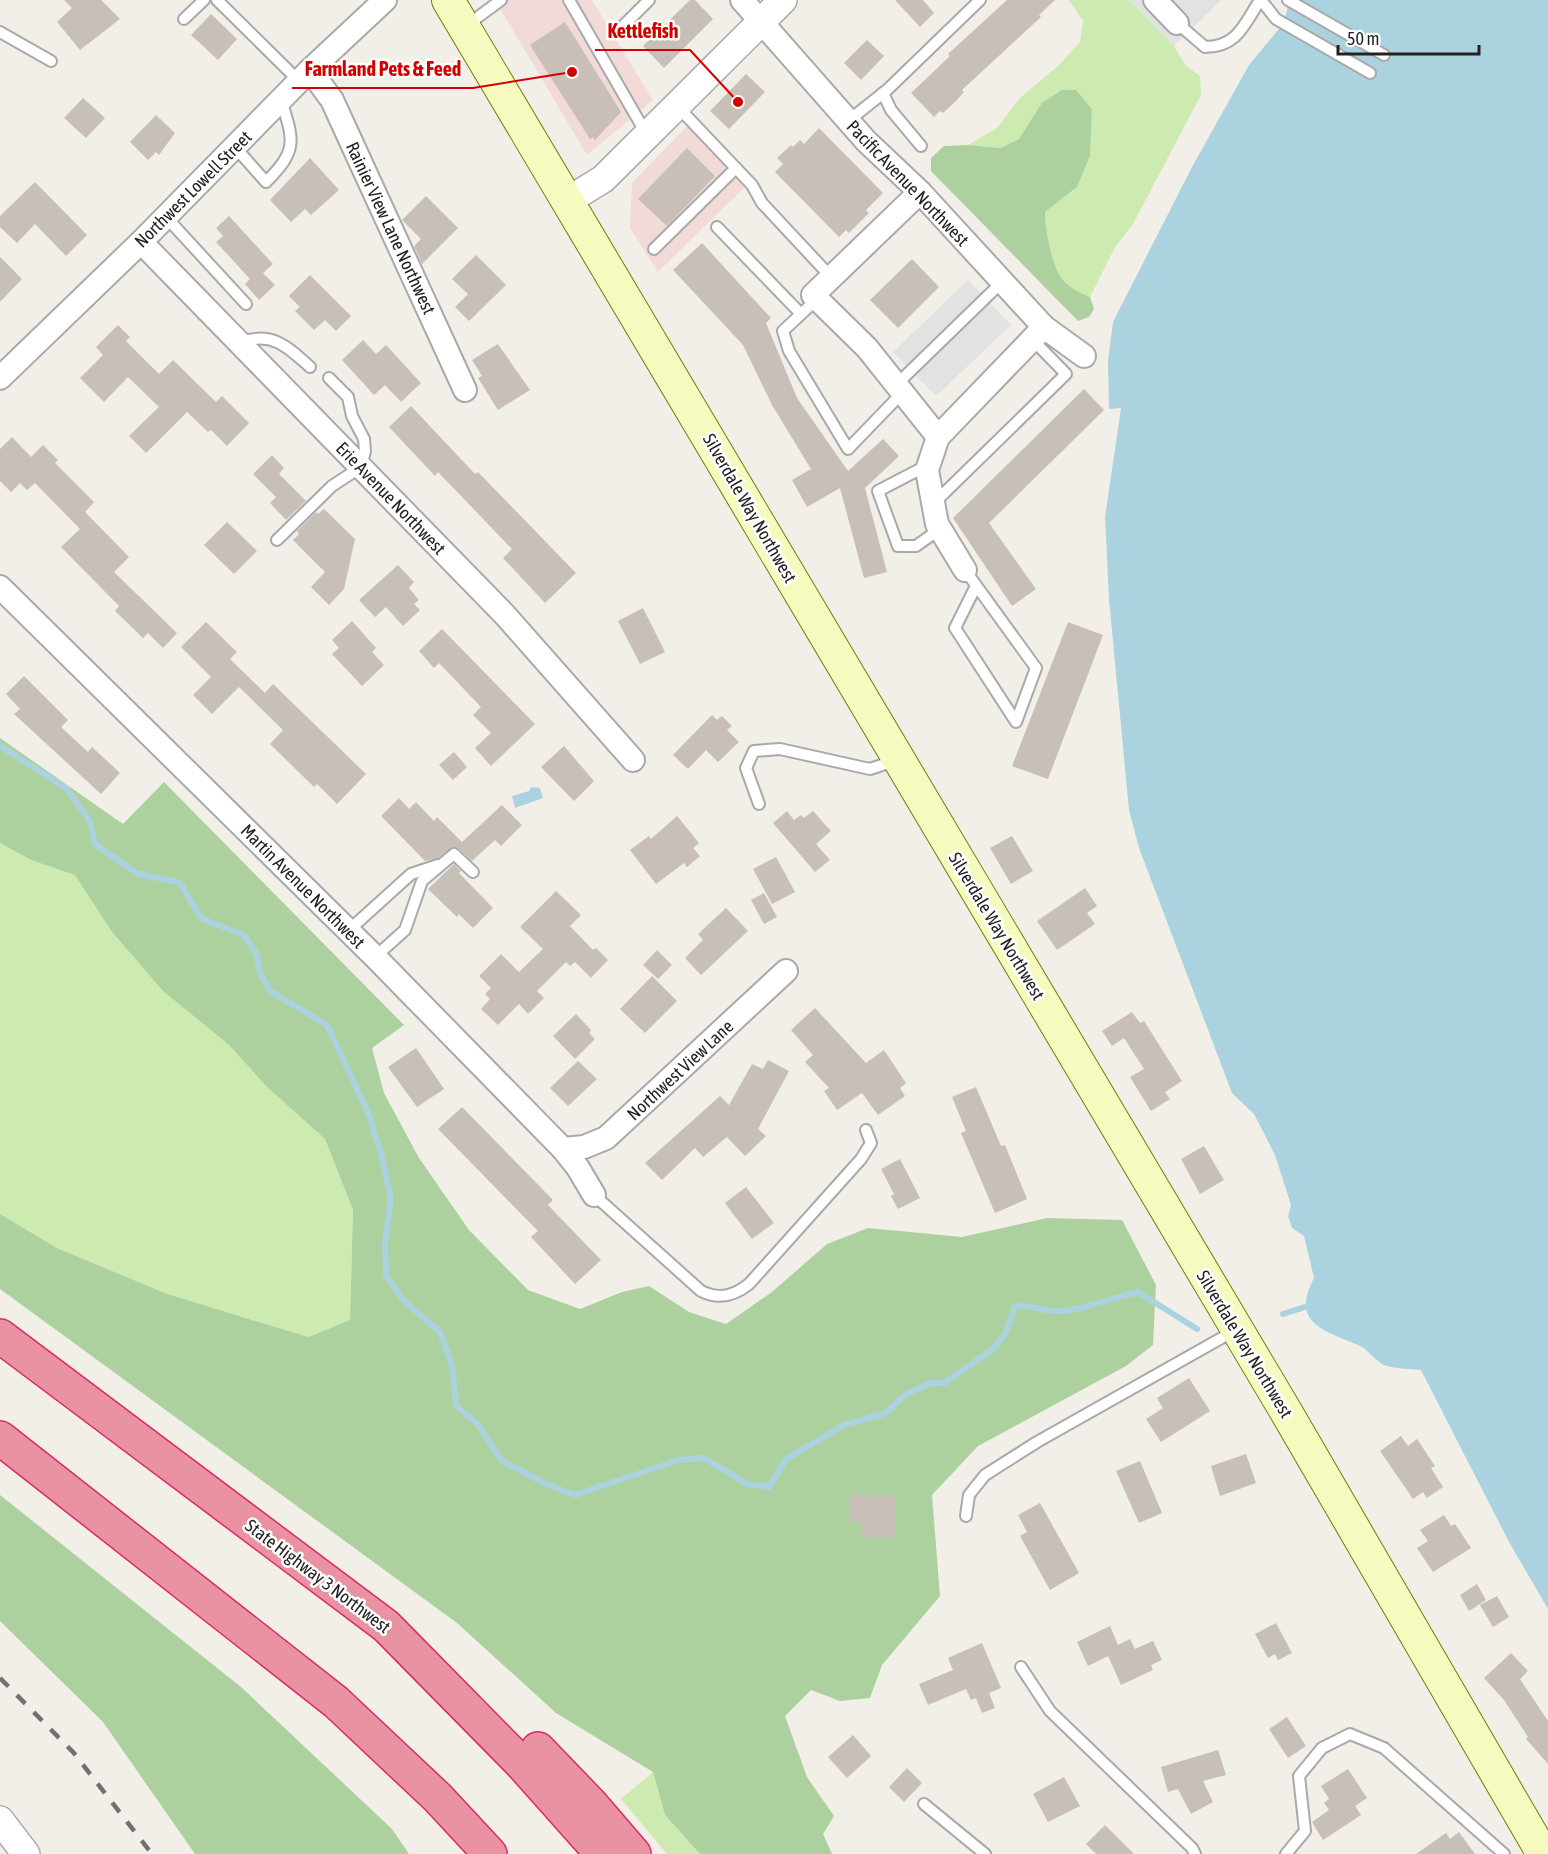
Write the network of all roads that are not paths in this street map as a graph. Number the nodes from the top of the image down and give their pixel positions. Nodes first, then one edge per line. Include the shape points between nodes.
1 (204, 0) edge
2 (217, 0) edge
3 (385, 0) edge
4 (448, 0) edge
5 (501, 0) edge
6 (569, 0) edge
7 (650, 0) edge
8 (742, 0) edge
9 (783, 0) edge
10 (980, 0) edge
11 (1155, 0) edge
12 (1261, 0) edge
13 (1288, 0) edge
14 (184, 19) dead end
15 (762, 21) junction
16 (1177, 23) joint
17 (464, 28) junction
18 (0, 32) edge
19 (616, 32) dead end
20 (1384, 55) dead end
21 (51, 61) dead end
22 (1370, 73) dead end
23 (305, 76) junction
24 (884, 93) junction
25 (281, 100) junction
26 (676, 106) junction
27 (848, 121) junction
28 (647, 135) junction
29 (235, 147) junction
30 (921, 147) dead end
31 (736, 168) junction
32 (920, 192) junction
33 (569, 200) junction
34 (166, 217) junction
35 (717, 227) dead end
36 (141, 242) junction
37 (654, 249) dead end
38 (831, 277) junction
39 (1002, 282) junction
40 (246, 304) dead end
41 (809, 307) junction
42 (1038, 333) junction
43 (240, 343) junction
44 (1084, 356) dead end
45 (310, 367) dead end
46 (0, 378) edge
47 (329, 378) dead end
48 (900, 388) junction
49 (465, 390) dead end
50 (938, 437) junction
51 (929, 464) junction
52 (361, 467) junction
53 (933, 504) junction
54 (940, 529) junction
55 (277, 540) dead end
56 (970, 578) junction
57 (0, 587) edge
58 (633, 760) dead end
59 (897, 760) junction
60 (759, 804) dead end
61 (442, 864) junction
62 (473, 872) dead end
63 (348, 931) junction
64 (375, 957) junction
65 (786, 970) dead end
66 (866, 1130) dead end
67 (563, 1149) junction
68 (594, 1195) joint
69 (1237, 1329) junction
70 (0, 1336) edge
71 (0, 1438) edge
72 (966, 1516) dead end
73 (386, 1626) junction
74 (1021, 1667) dead end
75 (924, 1804) dead end
76 (0, 1820) edge
77 (26, 1854) edge
78 (490, 1854) edge
79 (602, 1854) edge
80 (634, 1854) edge
81 (985, 1854) edge
82 (1195, 1854) edge
83 (1286, 1854) edge
84 (1504, 1854) edge
85 (1543, 1854) edge

1 - 14 lane
2 - 23 lane
3 - 23 street, Northwest Lowell Street
4 - 17 main road, Silverdale Way Northwest
5 - 17 lane
6 - 28 lane
7 - 19 lane
8 - 15 street, Pacific Avenue Northwest
9 - 15 street
10 - 24 lane
11 - 16 street
12 - 16 lane via 1238,35 1222,47 1205,47
12 - 22 lane via 1276,19
13 - 20 lane
15 - 26 street
15 - 27 street, Pacific Avenue Northwest
17 - 33 main road, Silverdale Way Northwest
18 - 21 lane
23 - 25 street, Northwest Lowell Street
23 - 49 street, Rainier View Lane Northwest via 332,100
24 - 27 lane
24 - 30 lane via 891,110
25 - 29 street, Northwest Lowell Street
25 - 29 lane via 291,150 284,164 266,182
26 - 28 street
26 - 31 lane
27 - 32 street, Pacific Avenue Northwest
28 - 33 street via 603,179
29 - 34 street, Northwest Lowell Street
31 - 37 lane
31 - 38 lane via 762,203
32 - 38 street
32 - 39 street, Pacific Avenue Northwest
33 - 59 main road, Silverdale Way Northwest
34 - 36 street, Northwest Lowell Street
34 - 40 lane
35 - 41 lane
36 - 43 street, Erie Avenue Northwest
36 - 46 street, Northwest Lowell Street
38 - 41 street via 813,295
39 - 42 street, Pacific Avenue Northwest
39 - 48 lane
41 - 48 street via 867,348
41 - 48 lane via 783,331 789,351 848,449
42 - 44 street, Pacific Avenue Northwest
42 - 50 street
42 - 53 lane via 1066,374
43 - 45 lane via 268,338 285,344
43 - 52 street, Erie Avenue Northwest
47 - 52 lane via 348,397 352,416 364,439
48 - 50 street
50 - 51 street
51 - 53 street
51 - 54 lane via 879,491 898,546 916,546
52 - 55 lane via 332,486
52 - 58 street, Erie Avenue Northwest via 505,615
53 - 54 street
54 - 56 street
56 - 56 lane via 955,628 1016,722 1036,668
57 - 63 street, Martin Avenue Northwest
59 - 60 lane via 870,769 780,749 754,751 746,768
59 - 69 main road, Silverdale Way Northwest
61 - 62 lane via 454,854
61 - 63 lane via 411,874
61 - 64 lane via 422,881 405,930
63 - 64 street, Martin Avenue Northwest
64 - 67 street, Martin Avenue Northwest
65 - 67 street, Northwest View Lane via 606,1138 584,1148
66 - 68 lane via 871,1143 861,1159 749,1284 732,1294 711,1296 701,1291
67 - 68 street, Martin Avenue Northwest
69 - 72 lane via 985,1475 969,1495
69 - 85 main road, Silverdale Way Northwest
70 - 73 highway, State Highway 3 Northwest
71 - 78 highway via 336,1702 438,1798
73 - 79 highway, State Highway 3 Northwest via 521,1763
73 - 80 highway via 514,1725
74 - 82 lane via 1050,1711 1152,1806
75 - 81 lane
76 - 77 street
83 - 84 lane via 1305,1831 1299,1776 1322,1748 1350,1734 1384,1748

